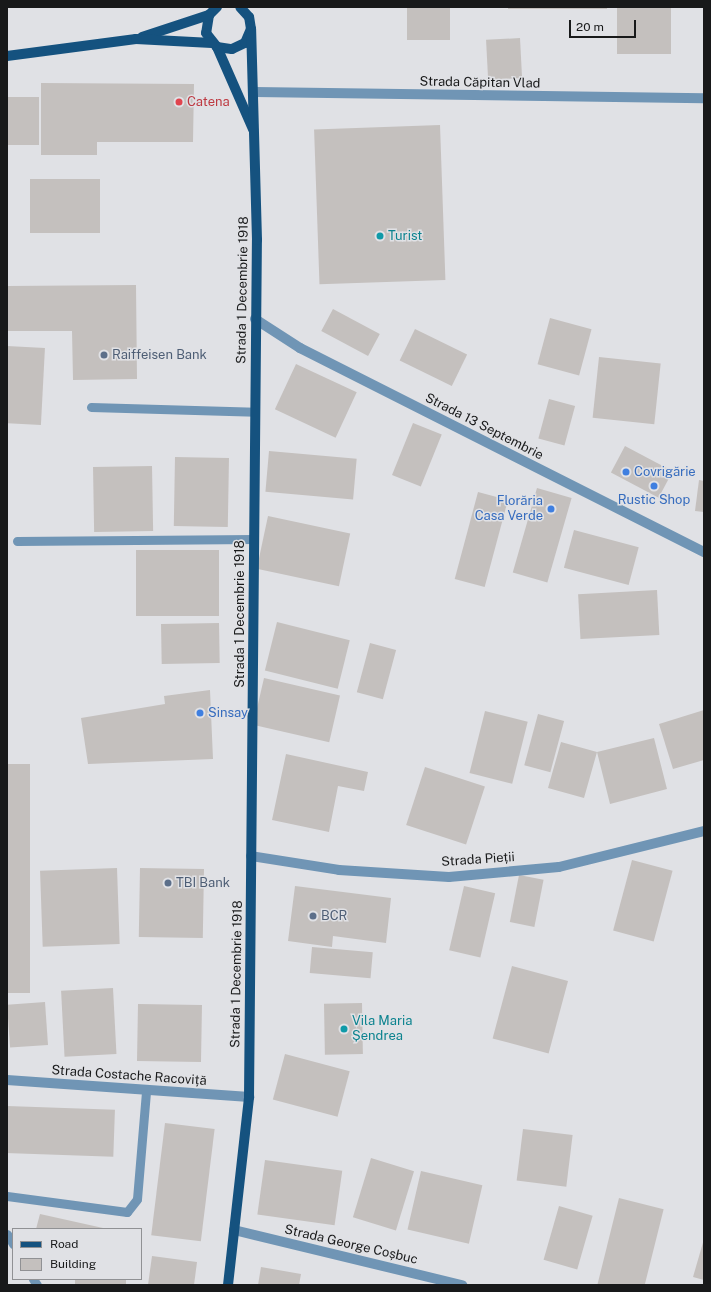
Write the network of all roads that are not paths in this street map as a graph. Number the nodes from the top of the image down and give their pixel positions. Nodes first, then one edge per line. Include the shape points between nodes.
1 (240, 7) edge
2 (252, 7) edge
3 (213, 10) edge
4 (251, 26) junction
5 (136, 39) junction
6 (215, 45) junction
7 (7, 56) edge
8 (255, 92) junction
9 (704, 98) edge
10 (255, 134) junction
11 (255, 319) junction
12 (91, 407) dead end
13 (255, 412) junction
14 (254, 539) junction
15 (17, 541) dead end
16 (704, 552) edge
17 (704, 831) edge
18 (251, 856) junction
19 (7, 1080) edge
20 (146, 1091) junction
21 (249, 1097) junction
22 (7, 1196) edge
23 (234, 1230) junction
24 (228, 1285) edge
25 (462, 1285) edge

1 - 4 main road
2 - 4 main road, Strada 1 Decembrie 1918
3 - 5 main road
3 - 6 main road, Strada 1 Decembrie 1918 via 206,33
4 - 6 main road via 239,47
4 - 8 main road, Strada 1 Decembrie 1918
5 - 6 main road
5 - 7 main road
6 - 10 main road, Strada 1 Decembrie 1918
8 - 9 street, Strada Căpitan Vlad
8 - 10 main road, Strada 1 Decembrie 1918
10 - 11 main road, Strada 1 Decembrie 1918
11 - 13 main road, Strada 1 Decembrie 1918
11 - 16 street, Strada 13 Septembrie via 300,348
12 - 13 lane
13 - 14 main road, Strada 1 Decembrie 1918
14 - 15 lane
14 - 18 main road, Strada 1 Decembrie 1918
17 - 18 street, Strada Pieții via 559,867 449,877 339,870
18 - 21 main road, Strada 1 Decembrie 1918
19 - 20 street, Strada Costache Racoviță
20 - 21 street, Strada Costache Racoviță
20 - 22 lane via 137,1199 127,1212
21 - 23 main road, Strada 1 Decembrie 1918
23 - 24 main road, Strada 1 Decembrie 1918
23 - 25 street, Strada George Coșbuc

